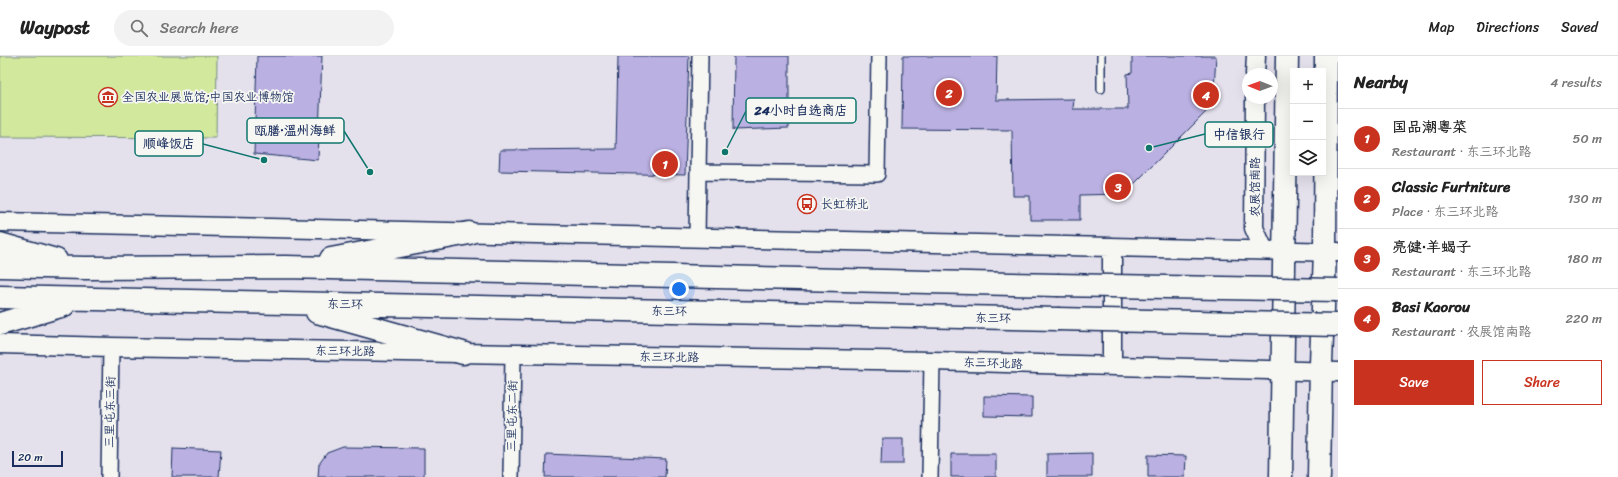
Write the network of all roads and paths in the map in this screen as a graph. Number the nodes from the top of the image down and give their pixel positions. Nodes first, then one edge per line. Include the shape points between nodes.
1 (700, 56) edge
2 (879, 56) edge
3 (1101, 56) edge
4 (1256, 56) edge
5 (1287, 56) edge
6 (1326, 56) edge
7 (1255, 68) edge
8 (1101, 89) dead end
9 (1255, 104) edge
10 (698, 172) junction
11 (0, 222) edge
12 (469, 233) junction
13 (697, 238) junction
14 (0, 244) edge
15 (1112, 247) junction
16 (1274, 251) junction
17 (1332, 251) edge
18 (0, 266) edge
19 (286, 267) junction
20 (86, 268) junction
21 (1338, 290) edge
22 (0, 297) edge
23 (85, 299) junction
24 (287, 303) junction
25 (0, 324) edge
26 (1338, 324) edge
27 (0, 344) edge
28 (111, 347) junction
29 (463, 353) junction
30 (513, 355) junction
31 (932, 361) junction
32 (1112, 366) junction
33 (1282, 371) junction
34 (1329, 372) edge
35 (109, 477) edge
36 (511, 477) edge
37 (930, 477) edge
38 (1281, 477) edge
39 (1320, 477) edge

1 - 10 street
2 - 10 street via 877,174
3 - 8 lane
4 - 7 street
5 - 16 main road
6 - 17 main road
9 - 16 street, 农展馆南路 via 1254,228
10 - 13 street
11 - 12 street
12 - 13 street
12 - 19 main road
13 - 15 street
14 - 20 main road
15 - 16 street
15 - 32 street
16 - 17 street
16 - 33 main road
17 - 34 main road
18 - 20 main road
19 - 20 main road
19 - 21 main road, bridge
22 - 23 main road, 东三环
23 - 24 main road, 东三环
23 - 25 main road
24 - 26 main road, 东三环, bridge
24 - 29 main road
27 - 28 street, 东三环北路
28 - 29 street, 东三环北路
28 - 35 street, 三里屯东三街
29 - 30 street, 东三环北路
30 - 31 street, 东三环北路
30 - 36 street, 三里屯东二街
31 - 32 street, 东三环北路
31 - 37 street
32 - 33 street, 东三环北路
33 - 34 street, 东三环北路
33 - 38 main road
34 - 39 main road

